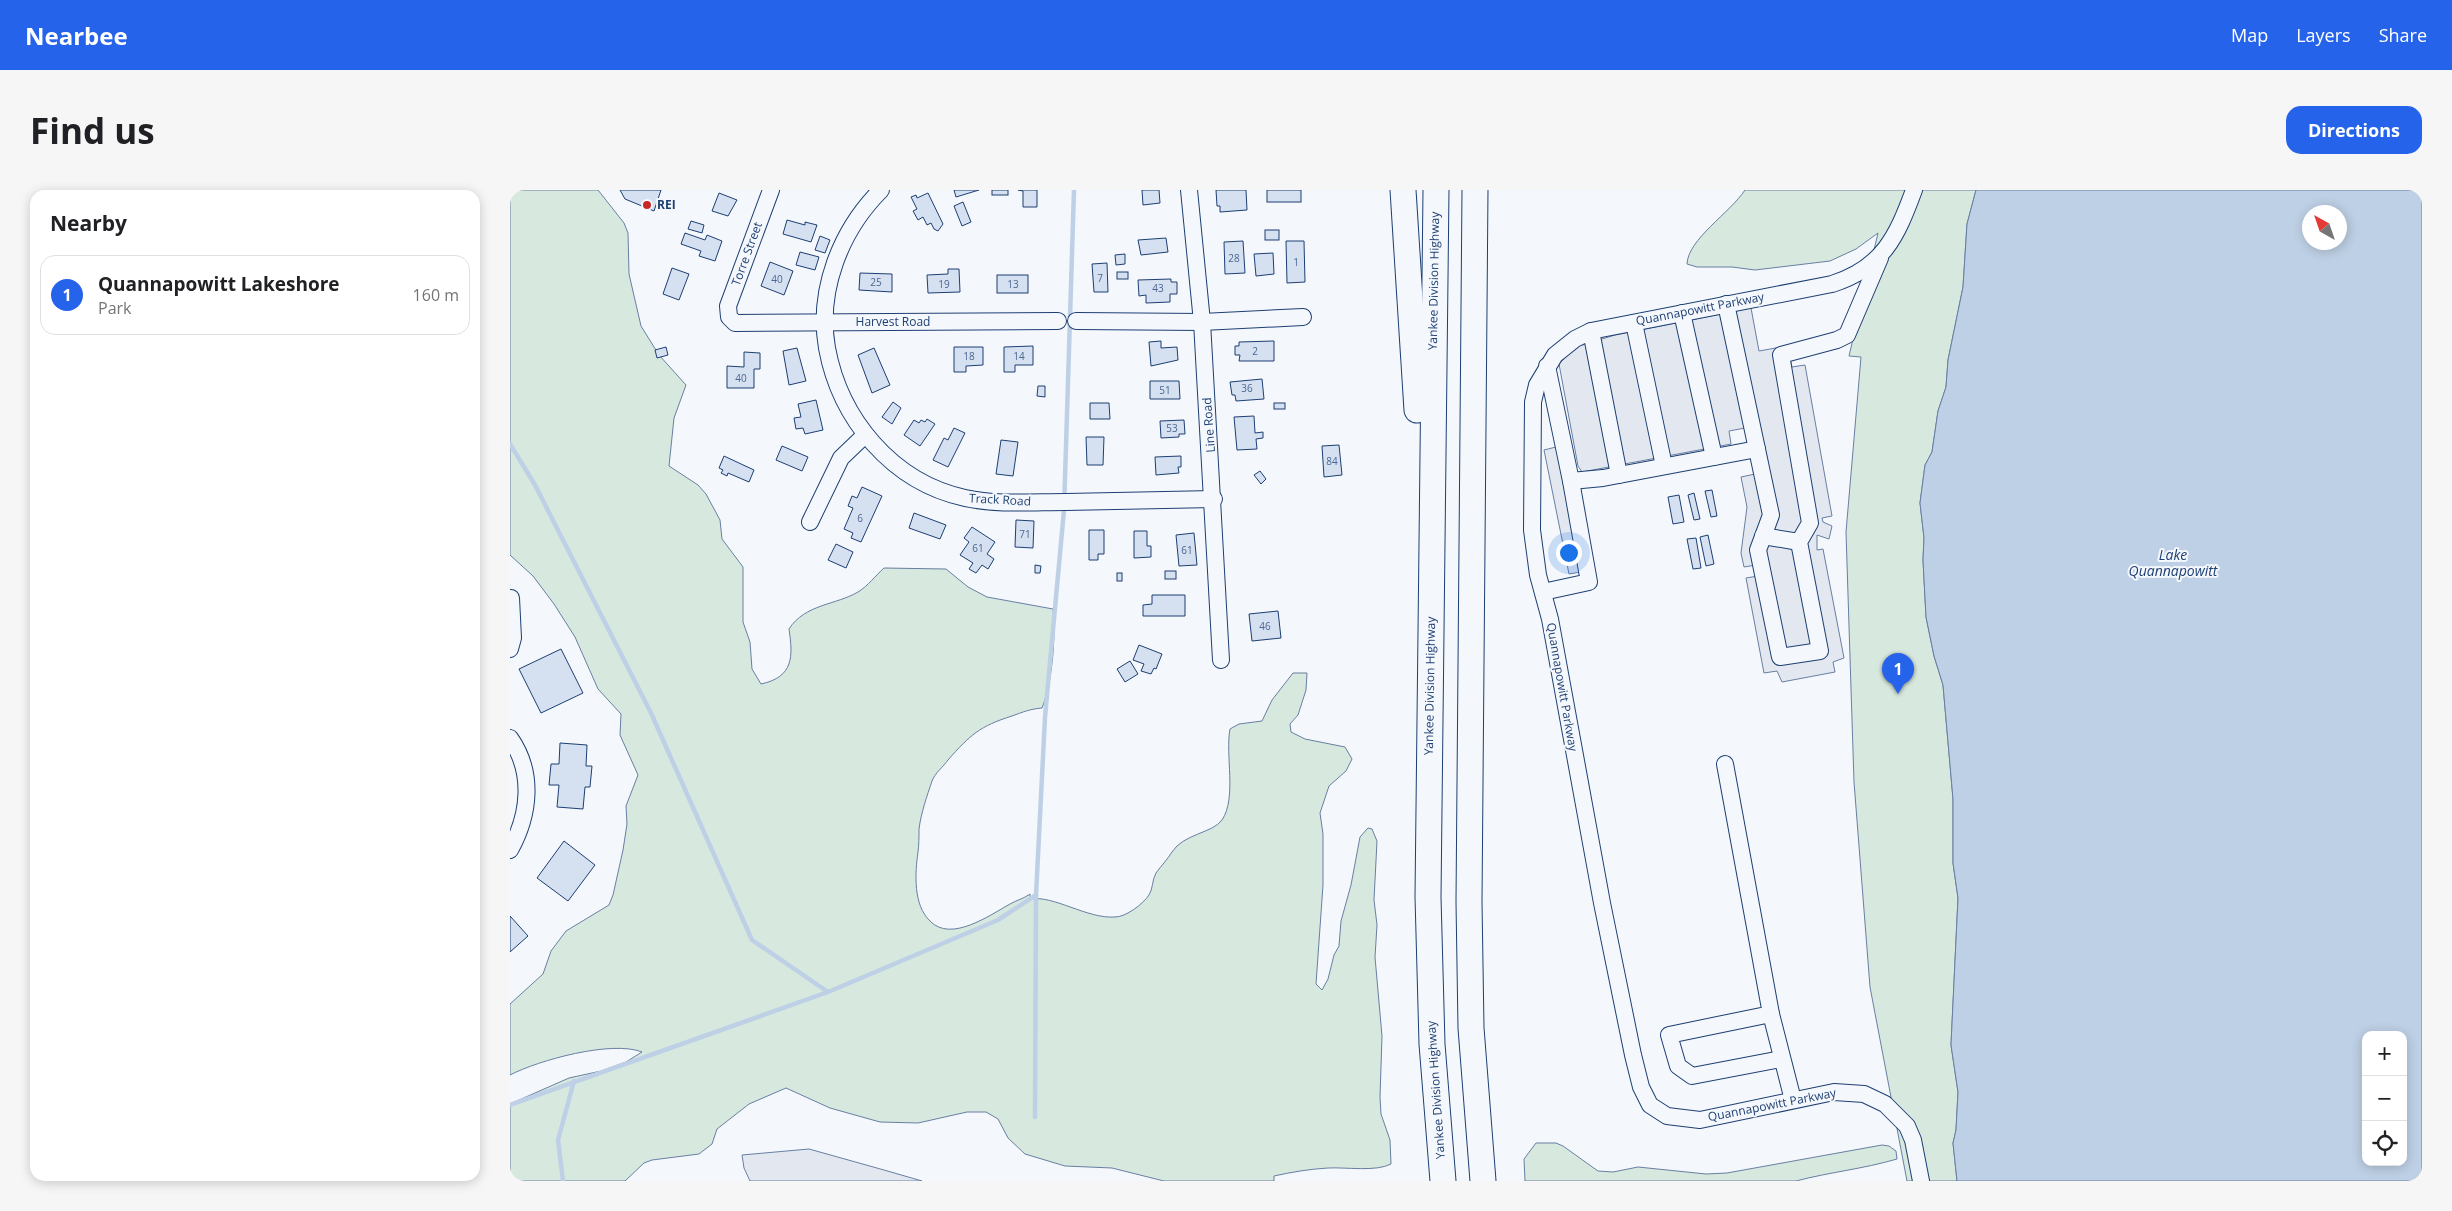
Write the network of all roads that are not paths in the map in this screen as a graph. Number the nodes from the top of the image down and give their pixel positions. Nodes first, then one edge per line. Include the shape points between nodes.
1 (770, 190) edge
2 (881, 190) edge
3 (1189, 190) edge
4 (1403, 190) edge
5 (1436, 190) edge
6 (1475, 190) edge
7 (1487, 190) edge
8 (1914, 190) edge
9 (1882, 254) junction
10 (1475, 283) junction
11 (1726, 304) junction
12 (1682, 313) junction
13 (1303, 316) dead end
14 (730, 319) joint
15 (1058, 321) dead end
16 (1076, 321) dead end
17 (824, 322) junction
18 (1202, 322) junction
19 (1634, 323) junction
20 (1591, 331) junction
21 (1547, 366) junction
22 (865, 435) junction
23 (1757, 448) junction
24 (1714, 457) junction
25 (1664, 466) junction
26 (1619, 475) junction
27 (1571, 481) junction
28 (1214, 499) junction
29 (810, 522) dead end
30 (1763, 536) junction
31 (1799, 542) junction
32 (1432, 586) junction
33 (1543, 592) junction
34 (511, 598) edge
35 (510, 649) edge
36 (1221, 660) dead end
37 (510, 738) edge
38 (1725, 764) dead end
39 (510, 850) edge
40 (1772, 1014) junction
41 (1781, 1059) junction
42 (1793, 1100) junction
43 (1443, 1181) edge
44 (1483, 1181) edge
45 (1921, 1181) edge

1 - 14 street, Torre Street via 728,306
2 - 17 street, Track Road via 850,228 839,252 830,277
3 - 18 street, Line Road
4 - 32 highway via 1423,504
5 - 32 highway, Yankee Division Highway
6 - 10 highway
7 - 10 highway
8 - 9 street, Quannapowitt Parkway via 1899,229
9 - 11 street, Quannapowitt Parkway via 1841,281
9 - 31 street via 1847,334 1838,340 1781,355 1810,523
10 - 44 highway via 1469,902 1471,1028
11 - 12 street, Quannapowitt Parkway
11 - 23 street
12 - 19 street, Quannapowitt Parkway
12 - 24 street
13 - 18 street
14 - 17 street, Harvest Road via 739,324
15 - 17 street, Harvest Road
16 - 18 street
17 - 22 street, Track Road via 834,378 847,408
18 - 28 street, Line Road
19 - 20 street, Quannapowitt Parkway
19 - 25 street
20 - 21 street, Quannapowitt Parkway via 1561,349
20 - 26 street
21 - 27 street
21 - 33 street, Quannapowitt Parkway via 1533,402 1532,530
22 - 28 street, Track Road via 913,477 954,495 990,501
22 - 29 street via 841,458
23 - 24 street
23 - 30 street via 1770,515
24 - 25 street
25 - 26 street
26 - 27 street
27 - 33 street via 1589,582
28 - 36 street, Line Road
30 - 31 street
30 - 31 street via 1758,550 1780,657 1820,651
32 - 43 highway, Yankee Division Highway via 1428,897 1432,1044
33 - 42 street, Quannapowitt Parkway via 1641,1087 1650,1105 1667,1116 1700,1120
34 - 35 street via 513,638
37 - 39 street via 522,761 527,787 525,812
38 - 40 street
40 - 41 street
40 - 41 street via 1669,1035 1678,1066 1692,1076
41 - 42 street
42 - 45 street, Quannapowitt Parkway via 1849,1091 1872,1096 1885,1104 1910,1132

